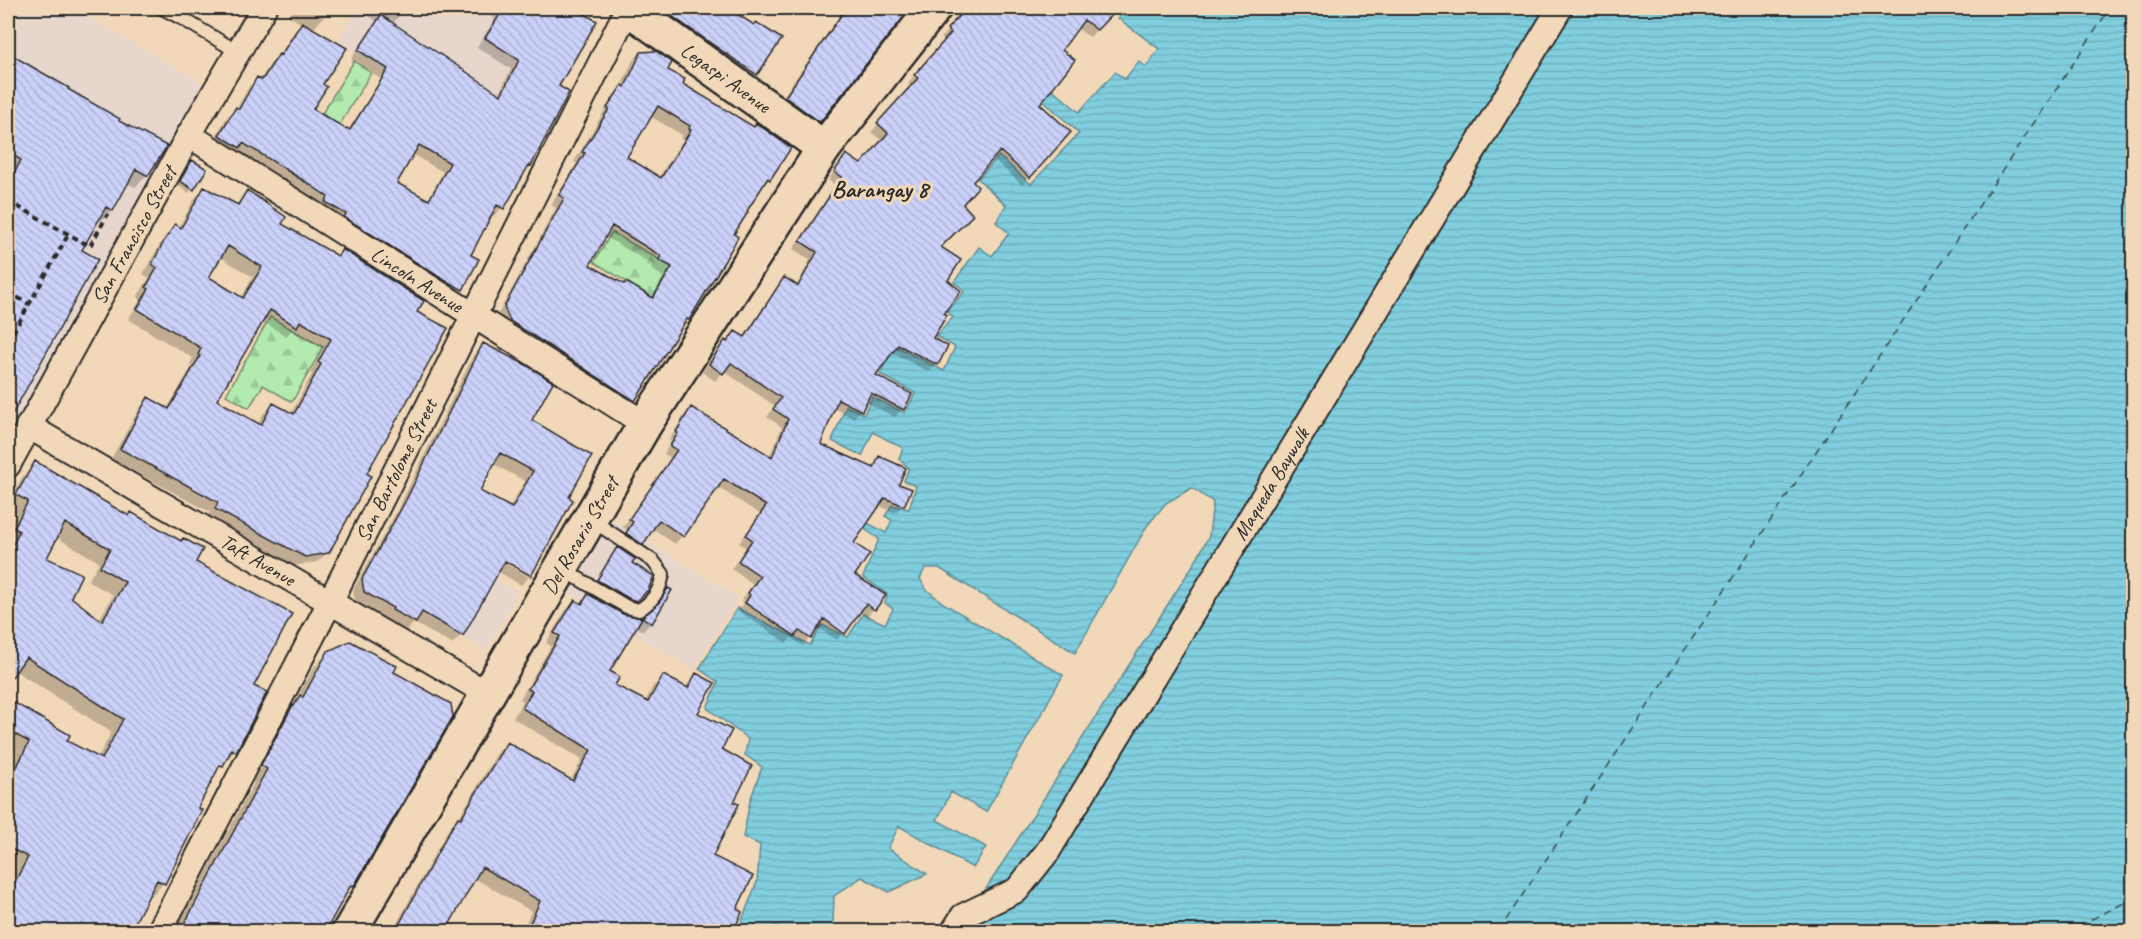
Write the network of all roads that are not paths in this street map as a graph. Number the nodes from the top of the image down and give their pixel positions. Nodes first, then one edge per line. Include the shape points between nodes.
1 (162, 8) edge
2 (264, 8) edge
3 (628, 8) edge
4 (934, 8) edge
5 (1560, 8) edge
6 (186, 13) edge
7 (238, 52) junction
8 (189, 135) junction
9 (824, 148) junction
10 (473, 315) junction
11 (645, 424) junction
12 (28, 426) junction
13 (8, 465) edge
14 (590, 519) junction
15 (561, 568) junction
16 (330, 602) junction
17 (488, 694) junction
18 (159, 932) edge
19 (349, 932) edge
20 (953, 932) edge

1 - 6 lane
2 - 7 street, San Francisco Street
3 - 9 street, Legaspi Avenue
3 - 10 street, San Bartolome Street
4 - 9 street, Del Rosario Street
5 - 20 street, Maqueda Baywalk via 1048,851 1017,890 963,916
6 - 7 lane
7 - 8 street, San Francisco Street
8 - 10 street, Lincoln Avenue
8 - 12 street, San Francisco Street
9 - 11 street, Del Rosario Street
10 - 11 street, Lincoln Avenue
10 - 16 street, San Bartolome Street
11 - 14 street, Del Rosario Street
12 - 13 street, San Francisco Street
12 - 16 street, Taft Avenue
14 - 15 street, Del Rosario Street
14 - 15 lane via 653,561 663,574 656,594 639,610 627,607
15 - 17 street, Del Rosario Street
16 - 17 street, Taft Avenue
16 - 18 street, San Bartolome Street
17 - 19 street, Del Rosario Street

